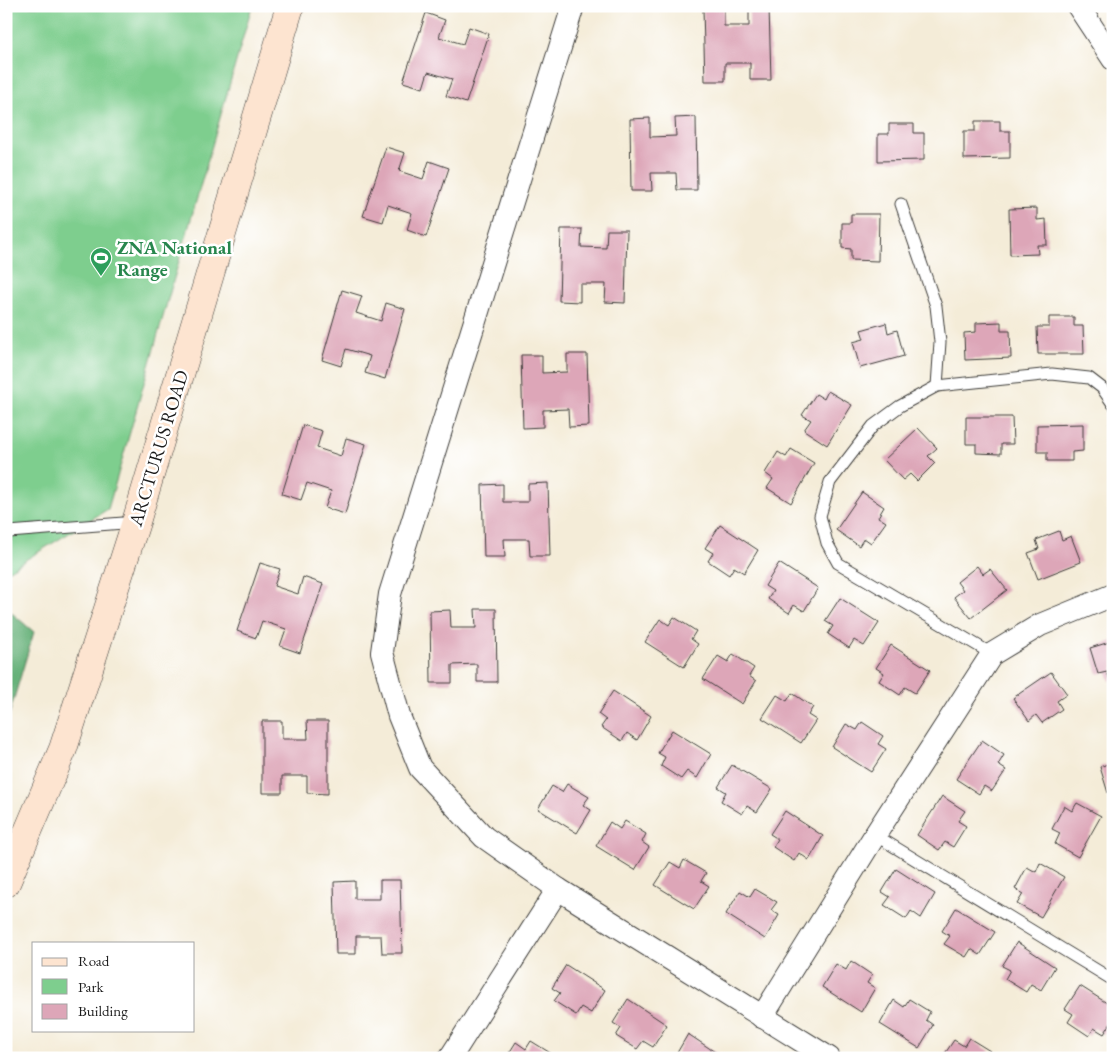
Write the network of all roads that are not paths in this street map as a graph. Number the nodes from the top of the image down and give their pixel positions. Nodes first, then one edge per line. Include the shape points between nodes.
1 (290, 6) edge
2 (573, 6) edge
3 (1078, 6) edge
4 (1113, 59) edge
5 (901, 204) dead end
6 (937, 386) junction
7 (1113, 404) edge
8 (136, 522) junction
9 (7, 534) edge
10 (1113, 595) edge
11 (992, 654) junction
12 (875, 835) junction
13 (6, 883) edge
14 (558, 889) junction
15 (1113, 980) edge
16 (762, 1017) junction
17 (450, 1058) edge
18 (829, 1058) edge

1 - 8 main road, ARCTURUS ROAD
2 - 14 street via 390,594 382,652 400,716 420,768 484,837
3 - 4 street
5 - 6 lane via 936,306 940,342
6 - 7 lane via 1052,374 1089,378 1102,388
6 - 11 lane via 900,406 873,426 830,482 820,516 827,543 838,562
8 - 9 lane
8 - 13 main road, ARCTURUS ROAD via 63,749
10 - 11 street via 1040,625
11 - 12 street
12 - 15 lane
12 - 16 street
14 - 16 street
14 - 17 street
16 - 18 street

